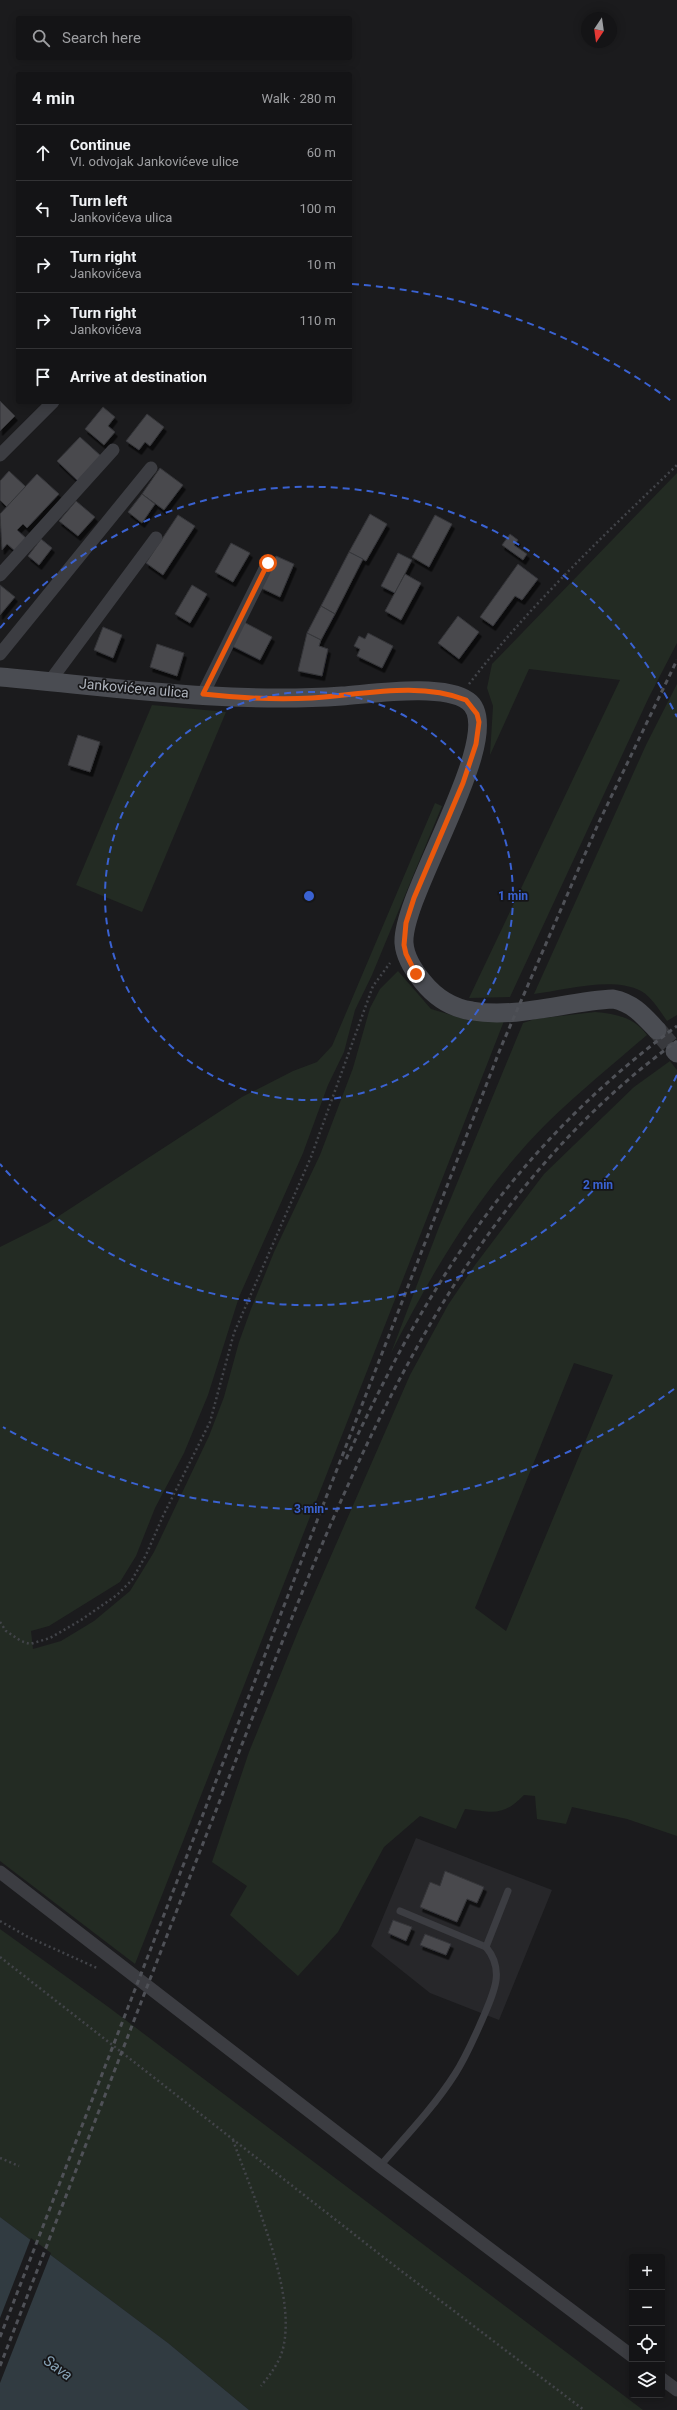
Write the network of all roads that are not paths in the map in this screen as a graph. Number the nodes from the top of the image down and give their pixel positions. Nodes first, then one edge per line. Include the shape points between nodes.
1 (51, 404) edge
2 (113, 450) dead end
3 (0, 455) edge
4 (151, 468) dead end
5 (156, 538) dead end
6 (268, 563) dead end
7 (0, 575) edge
8 (0, 654) edge
9 (0, 677) edge
10 (50, 681) junction
11 (203, 694) junction
12 (657, 1030) tunnel mouth
13 (0, 1872) edge
14 (508, 1891) dead end
15 (400, 1911) dead end
16 (486, 1947) junction
17 (380, 2166) junction
18 (629, 2354) edge
19 (665, 2381) edge
20 (677, 2390) edge

1 - 3 street
2 - 7 street
4 - 8 street
5 - 10 street
6 - 11 street
9 - 10 main road, Jankovićeva ulica
10 - 11 main road, Jankovićeva ulica
11 - 12 main road, Jankovićeva ulica via 249,698 310,698 426,691 459,697 469,702 477,714 479,726 476,744 463,783 409,911 404,945 416,974 440,999 460,1009 497,1013 613,999 626,1001 637,1008
13 - 17 street
14 - 16 lane
15 - 16 lane
16 - 17 lane via 496,1962 496,1982 467,2053 436,2100
17 - 18 street
19 - 20 street

